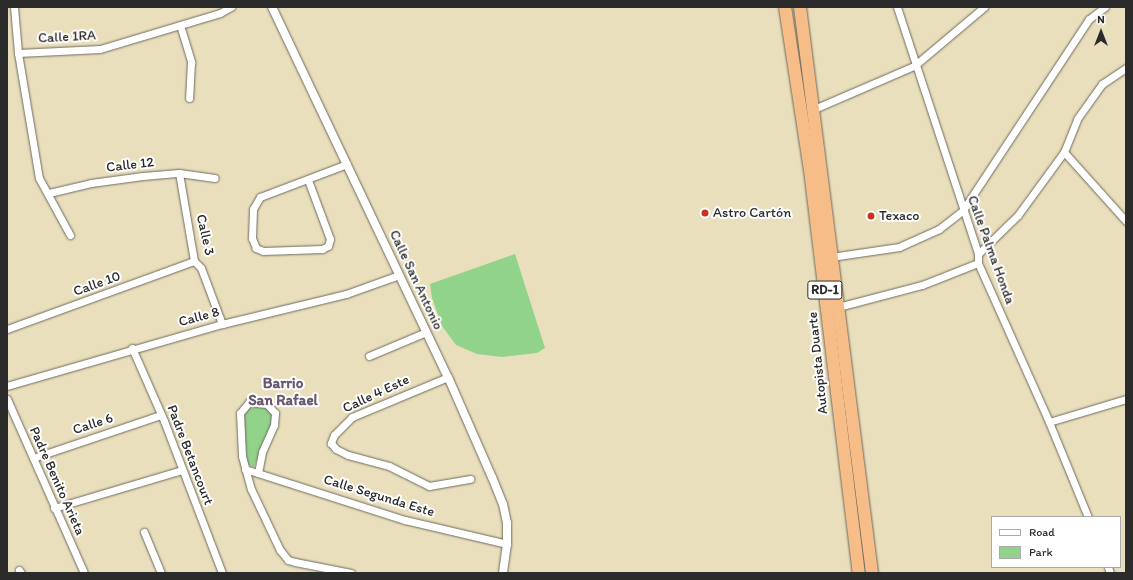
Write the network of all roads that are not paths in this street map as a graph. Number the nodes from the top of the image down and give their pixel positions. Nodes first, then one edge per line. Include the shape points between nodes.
1 (14, 7) edge
2 (231, 7) edge
3 (272, 7) edge
4 (785, 7) edge
5 (800, 7) edge
6 (897, 7) edge
7 (984, 7) edge
8 (1105, 7) edge
9 (180, 24) junction
10 (18, 53) junction
11 (914, 66) junction
12 (1126, 68) edge
13 (189, 98) dead end
14 (814, 109) junction
15 (1064, 152) junction
16 (347, 164) junction
17 (180, 172) junction
18 (215, 178) dead end
19 (308, 180) junction
20 (49, 193) junction
21 (963, 210) junction
22 (1126, 221) edge
23 (70, 235) dead end
24 (978, 254) junction
25 (831, 257) junction
26 (194, 261) junction
27 (978, 263) junction
28 (399, 275) junction
29 (838, 307) junction
30 (222, 324) junction
31 (7, 329) edge
32 (426, 332) junction
33 (132, 348) junction
34 (369, 356) dead end
35 (448, 377) junction
36 (7, 386) edge
37 (7, 399) edge
38 (1126, 399) edge
39 (161, 415) junction
40 (1049, 422) junction
41 (32, 458) junction
42 (245, 469) junction
43 (182, 470) junction
44 (258, 473) junction
45 (470, 479) dead end
46 (54, 508) junction
47 (1088, 516) edge
48 (144, 532) dead end
49 (507, 544) junction
50 (84, 573) edge
51 (161, 573) edge
52 (222, 573) edge
53 (351, 573) edge
54 (503, 573) edge
55 (857, 573) edge
56 (872, 573) edge

1 - 10 street
2 - 9 street, Calle 1RA via 220,13
3 - 16 street, Calle San Antonio
4 - 55 highway, Autopista Duarte / RD-1 via 810,170
5 - 14 highway, Autopista Duarte / RD-1
6 - 11 street, Calle Palma Honda
7 - 11 street
8 - 21 street via 1089,19
9 - 10 street, Calle 1RA via 100,49
9 - 13 street via 191,62
10 - 20 street via 39,178
11 - 14 street
11 - 21 street, Calle Palma Honda
12 - 15 street via 1102,84 1077,119
14 - 25 highway, Autopista Duarte / RD-1
15 - 22 street
15 - 24 street via 1018,215
16 - 19 street
16 - 28 street, Calle San Antonio
17 - 18 street, Calle 12
17 - 20 street, Calle 12 via 91,183
17 - 26 street, Calle 3
19 - 19 street via 266,193 256,202 252,238 256,248 263,251 322,249 328,246 330,239
20 - 23 street
21 - 24 street, Calle Palma Honda
21 - 25 street via 939,229 900,247
24 - 27 street, Calle Palma Honda
25 - 29 highway, Autopista Duarte / RD-1
26 - 30 street, Calle 3 via 201,268
26 - 31 street, Calle 10
27 - 29 street via 922,285
27 - 40 street, Calle Palma Honda
28 - 30 street, Calle 8 via 346,294
28 - 32 street, Calle San Antonio
29 - 56 highway, Autopista Duarte / RD-1
30 - 33 street, Calle 8
32 - 34 street
32 - 35 street, Calle San Antonio
33 - 36 street, Calle 8
33 - 39 street, Padre Betancourt
35 - 45 street, Calle 4 Este via 352,417 334,434 331,443 336,450 389,466 429,486
35 - 49 street, Calle San Antonio via 503,504
37 - 41 street, Padre Benito Arieta
38 - 40 street
39 - 41 street, Calle 6
39 - 43 street, Padre Betancourt
40 - 47 street, Calle Palma Honda
41 - 46 street, Padre Benito Arieta
42 - 44 street, Calle Segunda Este
42 - 44 street via 240,413 245,404 256,402 272,407 275,419 262,452
42 - 53 street via 254,496 280,550 288,560
43 - 46 street
43 - 52 street, Padre Betancourt
44 - 49 street, Calle Segunda Este via 405,520
46 - 50 street, Padre Benito Arieta
48 - 51 street
49 - 54 street, Calle San Antonio

